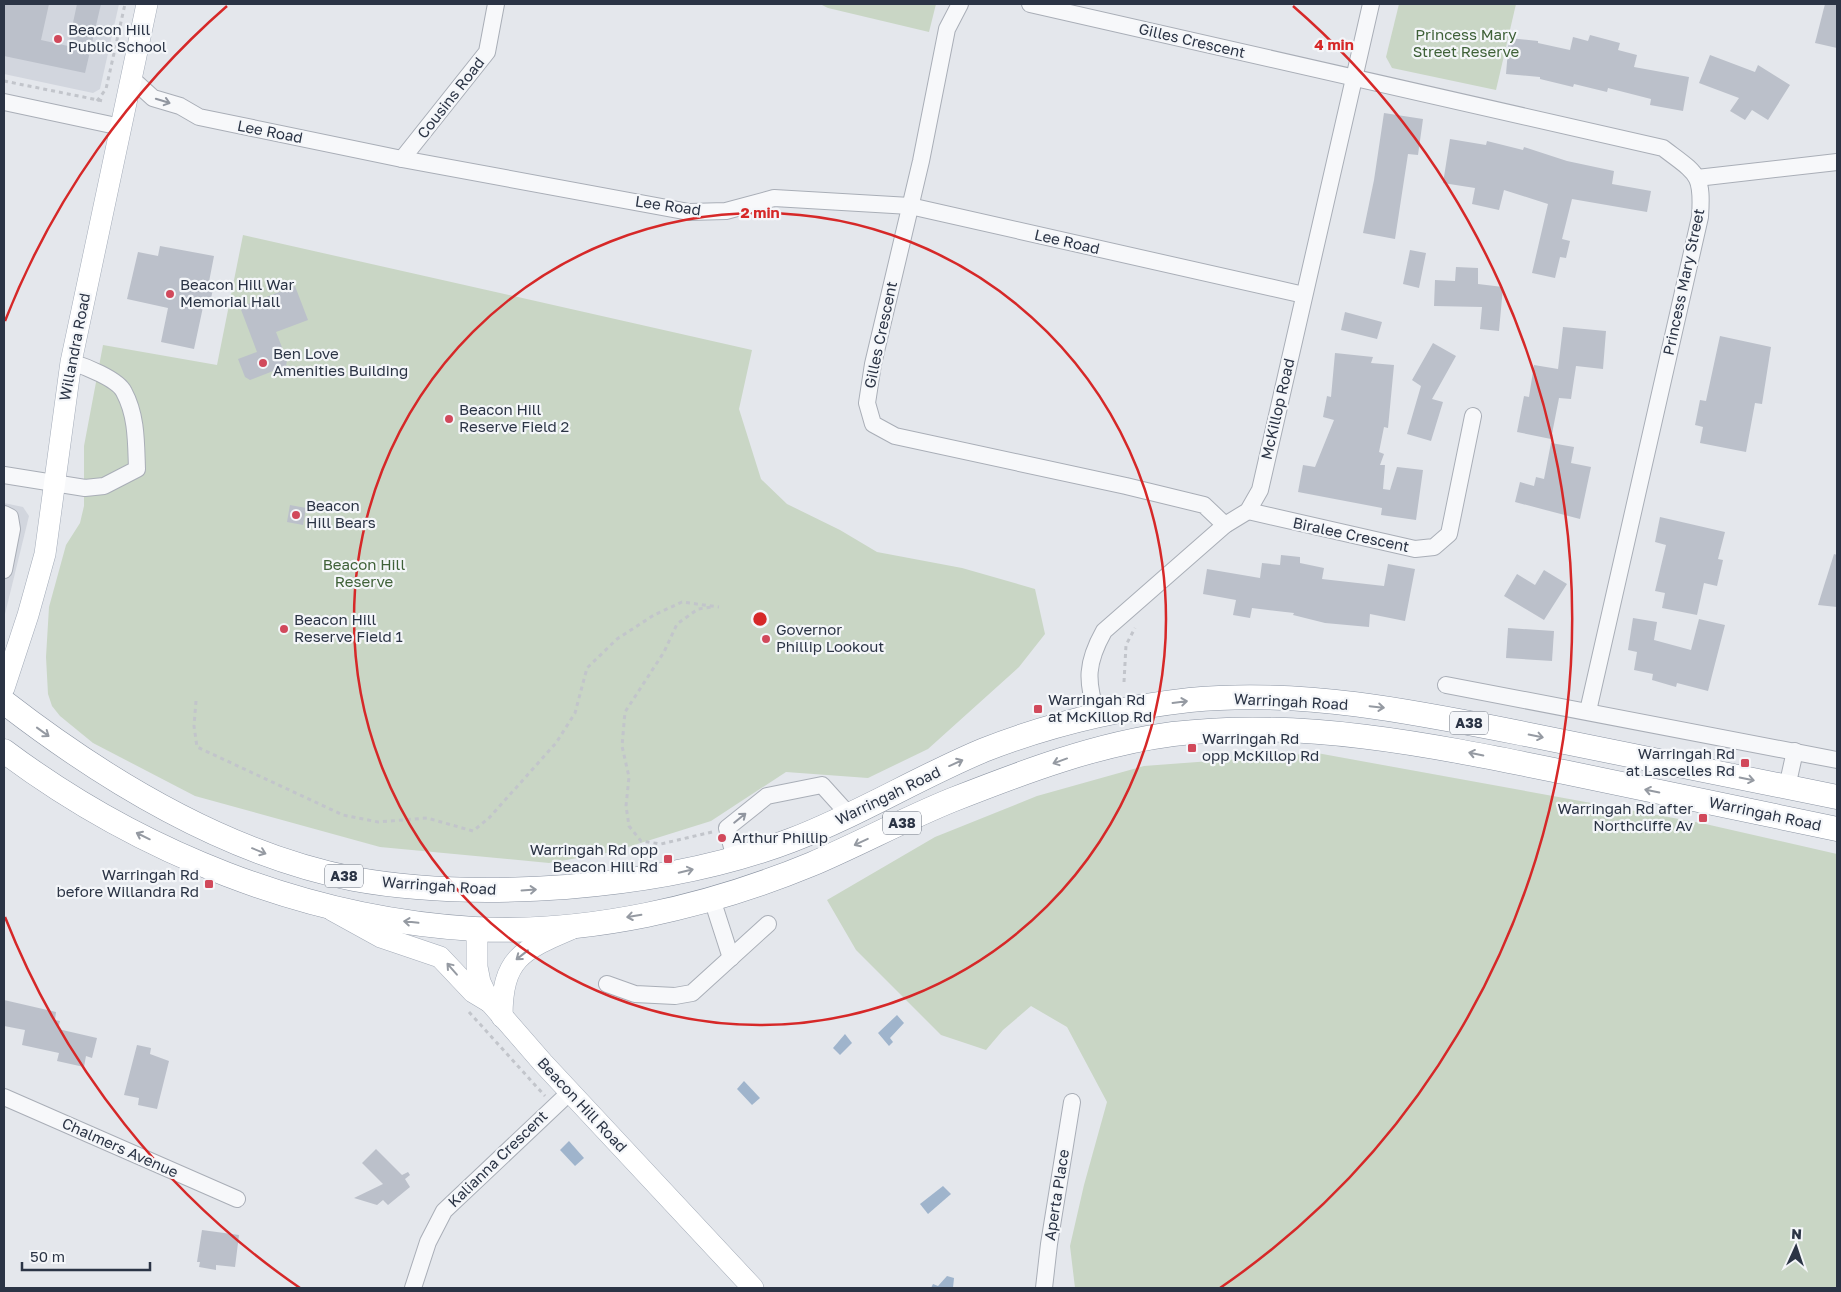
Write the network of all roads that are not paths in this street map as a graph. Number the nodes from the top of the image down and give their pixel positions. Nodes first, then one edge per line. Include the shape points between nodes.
1 (147, 4) edge
2 (496, 4) edge
3 (960, 4) edge
4 (1030, 4) edge
5 (1371, 4) edge
6 (131, 78) junction
7 (1354, 78) junction
8 (4, 102) edge
9 (121, 127) junction
10 (402, 159) junction
11 (1837, 162) edge
12 (1698, 178) junction
13 (910, 206) junction
14 (1304, 295) junction
15 (71, 362) junction
16 (1473, 416) dead end
17 (4, 474) edge
18 (56, 484) junction
19 (1248, 511) junction
20 (4, 514) edge
21 (1225, 525) junction
22 (4, 570) edge
23 (1446, 685) dead end
24 (4, 688) edge
25 (4, 702) edge
26 (1588, 711) junction
27 (1097, 715) junction
28 (1107, 747) junction
29 (4, 751) edge
30 (1795, 751) junction
31 (1837, 760) edge
32 (1787, 787) junction
33 (1837, 797) edge
34 (850, 816) junction
35 (1837, 828) edge
36 (735, 859) junction
37 (480, 892) junction
38 (712, 899) junction
39 (324, 906) junction
40 (768, 924) dead end
41 (581, 925) junction
42 (477, 929) junction
43 (731, 958) junction
44 (607, 984) dead end
45 (495, 1009) junction
46 (570, 1092) junction
47 (4, 1097) edge
48 (1072, 1102) dead end
49 (236, 1199) dead end
50 (413, 1288) edge
51 (753, 1288) edge
52 (1044, 1288) edge

1 - 6 main road, Willandra Road
2 - 10 street, Cousins Road via 487,52
3 - 13 street, Gilles Crescent via 948,29
4 - 7 street, Gilles Crescent
5 - 7 street, McKillop Road
6 - 9 main road, Willandra Road
6 -> 10 street, Lee Road via 153,98 180,106 199,117
7 - 12 street via 1663,148
7 - 14 street, McKillop Road
8 - 9 street
9 - 15 main road, Willandra Road
10 - 13 street, Lee Road via 689,212 726,211 774,198
11 - 12 street
12 - 26 street, Princess Mary Street via 1702,190 1700,217
13 - 14 street, Lee Road
13 - 21 street, Gilles Crescent via 873,364 867,403 873,424 896,436 1204,505
14 - 19 street, McKillop Road via 1260,490
15 - 18 main road, Willandra Road via 61,420
15 - 18 street via 92,368 124,391 136,428 137,470 104,486 86,488
16 - 19 street, Biralee Crescent via 1449,534 1434,547 1415,549
17 - 18 street
18 - 24 main road, Willandra Road via 45,554
19 - 21 street, McKillop Road
20 - 22 street via 10,517 12,529
21 - 27 street, McKillop Road via 1104,631 1093,653 1089,672 1090,694
23 - 26 street
25 -> 37 highway, Warringah Road / A38 via 64,748 126,786 214,832 277,858 354,879
26 - 30 street
27 - 28 highway, McKillop Road
27 -> 32 highway, Warringah Road / A38 via 1186,701 1242,698 1383,707
34 -> 27 highway, Warringah Road / A38 via 984,751 1038,731
35 -> 28 highway, Warringah Road / A38 via 1433,745 1310,731 1194,732
28 -> 38 highway, Warringah Road / A38 via 951,800 814,864
39 -> 29 highway, Warringah Road / A38 via 250,884 187,858 106,818
30 - 31 street
30 - 32 street
32 - 33 highway, Warringah Road / A38
34 - 36 highway, Warringah Road / A38 via 793,840
36 -> 34 street via 727,828 767,796 822,785
37 -> 36 highway, Warringah Road / A38 via 632,881
37 - 42 highway, Beacon Hill Road
38 -> 41 highway, Warringah Road / A38
38 - 43 street
42 -> 39 highway, Warringah Road / A38 via 401,921
45 -> 39 main road, Warringah Road via 473,992 440,957 381,937
40 - 43 street
41 - 42 highway, Warringah Road / A38
41 -> 45 main road via 539,944 516,959
42 - 45 main road, Beacon Hill Road via 480,982
43 - 44 street via 692,993 675,996 635,994
45 - 46 main road, Beacon Hill Road
46 - 50 street, Kalianna Crescent via 444,1211 428,1242
46 - 51 main road, Beacon Hill Road
47 - 49 street, Chalmers Avenue
48 - 52 street, Aperta Place via 1048,1244

